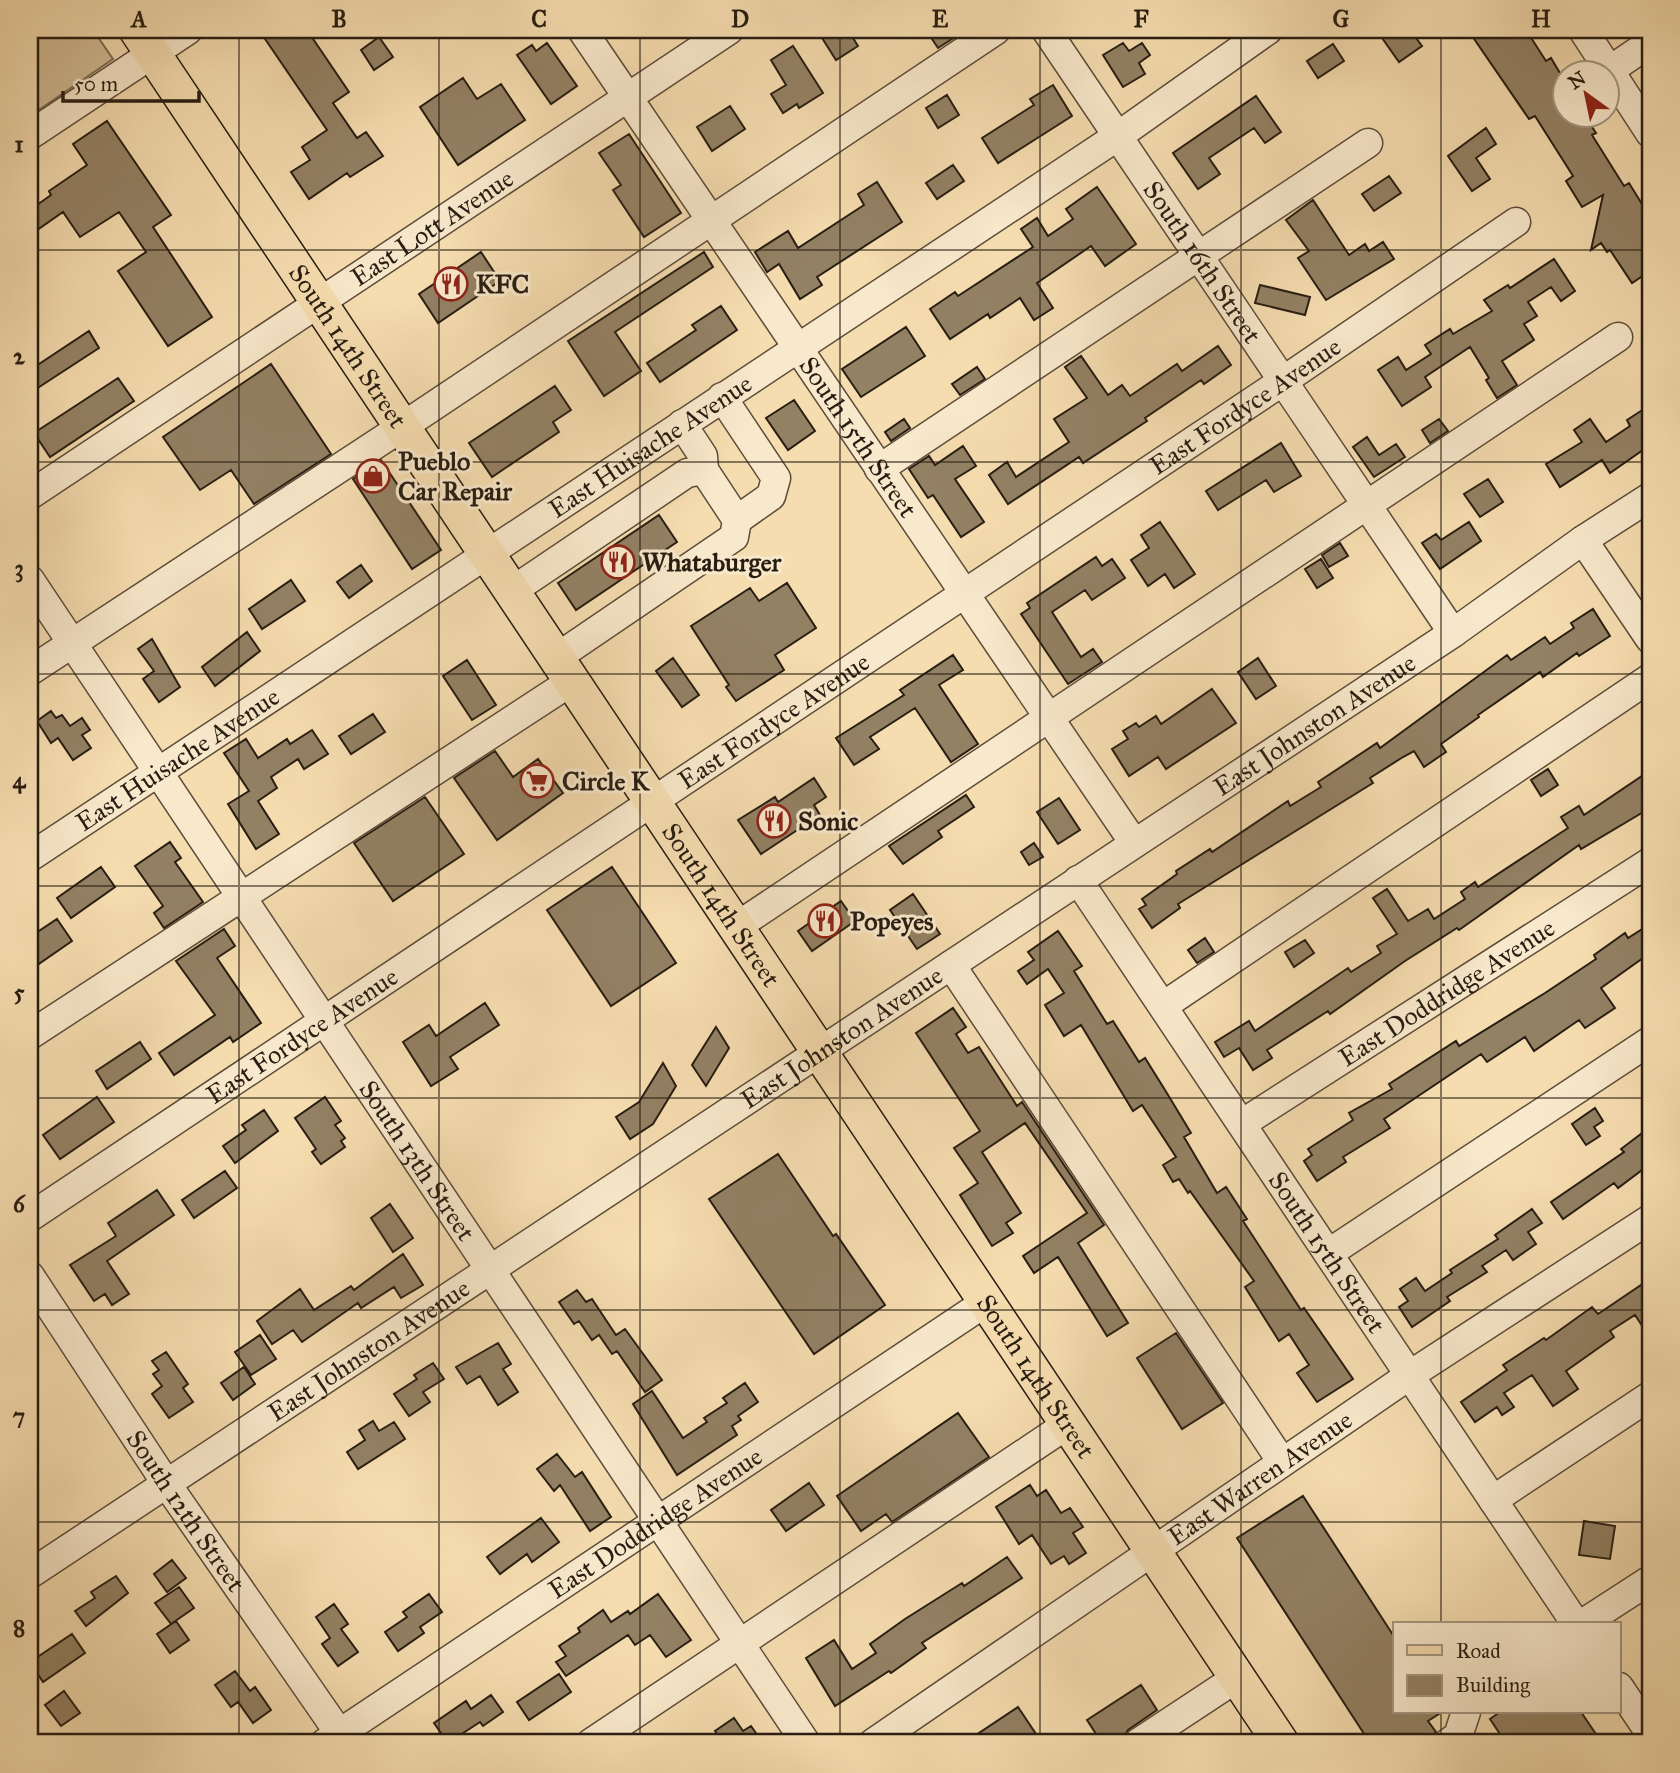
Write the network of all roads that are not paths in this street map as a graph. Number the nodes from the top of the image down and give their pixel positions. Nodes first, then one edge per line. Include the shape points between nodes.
1 (188, 30) edge
2 (582, 30) edge
3 (729, 30) edge
4 (996, 30) edge
5 (1046, 30) edge
6 (1268, 30) edge
7 (1583, 30) edge
8 (145, 42) edge
9 (1650, 43) edge
10 (1604, 60) edge
11 (1620, 64) edge
12 (1620, 85) edge
13 (627, 98) junction
14 (1650, 133) edge
15 (30, 135) edge
16 (1118, 136) junction
17 (1367, 143) dead end
18 (711, 220) junction
19 (1516, 222) dead end
20 (1199, 256) junction
21 (319, 303) junction
22 (1618, 337) dead end
23 (798, 347) junction
24 (1283, 381) junction
25 (722, 397) junction
26 (682, 424) junction
27 (402, 428) junction
28 (618, 466) junction
29 (879, 469) junction
30 (691, 475) junction
31 (30, 495) edge
32 (1650, 497) edge
33 (643, 503) junction
34 (1368, 507) junction
35 (737, 520) junction
36 (536, 522) junction
37 (1583, 540) junction
38 (487, 554) junction
39 (563, 556) junction
40 (30, 580) edge
41 (512, 591) junction
42 (962, 594) junction
43 (1453, 633) junction
44 (1650, 639) edge
45 (72, 643) junction
46 (564, 670) junction
47 (30, 671) edge
48 (1650, 678) edge
49 (1049, 719) junction
50 (158, 772) junction
51 (653, 801) junction
52 (1133, 843) junction
53 (30, 857) edge
54 (1650, 862) edge
55 (1078, 880) junction
56 (242, 897) junction
57 (736, 927) junction
58 (951, 965) junction
59 (1163, 1006) junction
60 (324, 1022) junction
61 (30, 1035) edge
62 (1650, 1041) edge
63 (819, 1053) junction
64 (1243, 1123) junction
65 (30, 1217) edge
66 (1650, 1219) edge
67 (1329, 1253) junction
68 (492, 1271) junction
69 (30, 1276) edge
70 (986, 1302) junction
71 (1410, 1375) junction
72 (1650, 1396) edge
73 (1068, 1424) junction
74 (1282, 1462) junction
75 (166, 1483) junction
76 (1493, 1500) junction
77 (661, 1521) junction
78 (1153, 1550) junction
79 (30, 1574) edge
80 (1650, 1580) edge
81 (1575, 1622) edge
82 (1585, 1622) edge
83 (741, 1644) junction
84 (1238, 1677) junction
85 (1620, 1688) edge
86 (1465, 1714) edge
87 (1650, 1733) edge
88 (337, 1740) edge
89 (592, 1743) edge
90 (806, 1743) edge
91 (873, 1743) edge
92 (1138, 1743) edge
93 (1282, 1743) edge
94 (1448, 1743) edge

1 - 8 street
2 - 13 street, South 15th Street
3 - 13 street, East Lott Avenue
4 - 18 street
5 - 16 street, South 16th Street
6 - 16 street, East Huisache Avenue
7 - 10 street
8 - 15 street
8 - 21 main road, South 14th Street
9 - 11 street
12 - 14 street
13 - 18 street, South 15th Street
13 - 21 street, East Lott Avenue
16 - 20 street, South 16th Street
16 - 23 street, East Huisache Avenue
17 - 20 street
18 - 23 street, South 15th Street
18 - 27 street
19 - 24 street, East Fordyce Avenue
20 - 24 street, South 16th Street
20 - 29 street
21 - 27 main road, South 14th Street
21 - 31 street, East Lott Avenue
22 - 34 street
23 - 25 street, East Huisache Avenue
23 - 29 street, South 15th Street
24 - 34 street, South 16th Street
24 - 42 street, East Fordyce Avenue
25 - 26 street, East Huisache Avenue
25 - 35 street via 776,478 771,496
26 - 28 street, East Huisache Avenue
26 - 30 street via 703,456
27 - 38 main road, South 14th Street
27 - 45 street
28 - 33 street
28 - 36 street, East Huisache Avenue
29 - 42 street, South 15th Street
30 - 33 street
30 - 35 street
30 - 39 street via 673,501 588,558
32 - 37 street, East Johnston Avenue
33 - 39 street
34 - 43 street, South 16th Street
34 - 49 street
35 - 46 street via 734,537
36 - 38 street, East Huisache Avenue
36 - 39 street
37 - 43 street, East Johnston Avenue
37 - 44 street
38 - 41 main road, South 14th Street
38 - 50 street, East Huisache Avenue
39 - 41 street
40 - 45 street, South 13th Street
41 - 46 main road, South 14th Street
42 - 49 street, South 15th Street
42 - 51 street, East Fordyce Avenue
43 - 52 street, East Johnston Avenue
45 - 47 street
45 - 50 street, South 13th Street
46 - 51 main road, South 14th Street
46 - 56 street
48 - 59 street
49 - 52 street, South 15th Street
49 - 57 street
50 - 53 street, East Huisache Avenue
50 - 56 street, South 13th Street
51 - 57 main road, South 14th Street
51 - 60 street, East Fordyce Avenue
52 - 55 street, East Johnston Avenue
54 - 64 street, East Doddridge Avenue
55 - 58 street, East Johnston Avenue
55 - 59 street, South 15th Street
56 - 60 street, South 13th Street
56 - 61 street
57 - 63 main road, South 14th Street
58 - 63 street, East Johnston Avenue
58 - 74 street
59 - 64 street, South 15th Street
60 - 65 street, East Fordyce Avenue
60 - 68 street, South 13th Street
62 - 67 street
63 - 68 street, East Johnston Avenue
63 - 70 main road, South 14th Street
64 - 67 street, South 15th Street
66 - 71 street, East Warren Avenue
67 - 71 street, South 15th Street
68 - 75 street, East Johnston Avenue
68 - 77 street, South 13th Street
69 - 75 street, South 12th Street
70 - 73 main road, South 14th Street
70 - 77 street, East Doddridge Avenue
71 - 74 street, East Warren Avenue
71 - 76 street, South 15th Street
72 - 76 street
73 - 78 main road, South 14th Street
73 - 83 street
74 - 78 street, East Warren Avenue
75 - 79 street, East Johnston Avenue
75 - 88 street, South 12th Street
76 - 81 street, South 15th Street
77 - 83 street, South 13th Street
77 - 88 street, East Doddridge Avenue
78 - 84 main road, South 14th Street
78 - 91 street, East Warren Avenue
80 - 82 street
83 - 89 street
83 - 90 street, South 13th Street
84 - 92 street
84 - 93 main road, South 14th Street
85 - 87 street
86 - 94 street via 1458,1736

